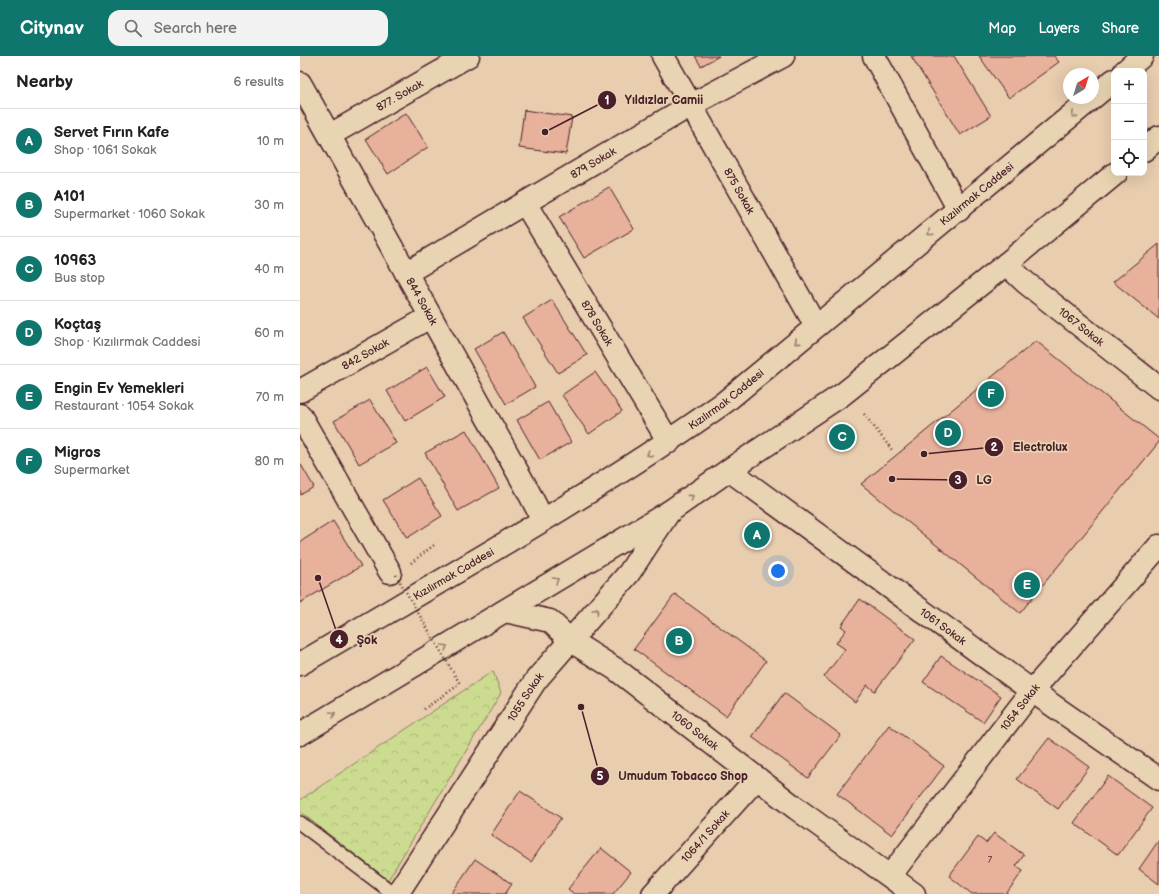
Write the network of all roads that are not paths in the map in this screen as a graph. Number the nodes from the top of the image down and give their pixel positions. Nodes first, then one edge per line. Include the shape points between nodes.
1 (468, 56) edge
2 (663, 56) edge
3 (783, 56) edge
4 (874, 56) edge
5 (1142, 56) edge
6 (1128, 68) edge
7 (300, 83) edge
8 (1111, 83) edge
9 (691, 106) junction
10 (330, 135) junction
11 (1159, 137) edge
12 (1147, 147) edge
13 (1112, 176) edge
14 (525, 203) junction
15 (959, 210) junction
16 (1006, 264) junction
17 (406, 273) junction
18 (430, 317) junction
19 (816, 326) junction
20 (1159, 388) edge
21 (300, 391) edge
22 (300, 415) edge
23 (669, 442) junction
24 (729, 470) junction
25 (669, 512) junction
26 (543, 520) junction
27 (1159, 546) edge
28 (399, 571) road end
29 (505, 611) junction
30 (571, 641) junction
31 (300, 664) edge
32 (1032, 691) junction
33 (300, 734) edge
34 (757, 778) junction
35 (1159, 779) edge
36 (300, 823) edge
37 (890, 876) junction
38 (396, 894) edge
39 (653, 894) edge
40 (914, 894) edge

1 - 10 street, 877. Sokak
2 - 9 street, 875 Sokak
3 - 9 street, 879 Sokak
4 - 15 street
5 - 6 street
7 - 10 street, 844 Sokak
8 -> 15 street, Kızılırmak Caddesi
9 - 14 street, 879 Sokak
9 - 19 street, 875 Sokak
10 - 17 street, 844 Sokak
11 - 12 street
13 - 16 street
14 - 17 street, 879 Sokak
14 - 23 street, 878 Sokak
15 -> 19 street, Kızılırmak Caddesi
16 - 20 street, 1067 Sokak via 1025,282
16 - 24 street via 843,394
17 - 18 street, 844 Sokak
18 - 21 street, 842 Sokak
18 - 26 street, 844 Sokak
19 -> 23 street, Kızılırmak Caddesi via 725,402
22 - 28 street
23 -> 26 street, Kızılırmak Caddesi
25 -> 24 street
24 - 32 street, 1061 Sokak
29 -> 25 street
30 -> 25 street, 1055 Sokak via 630,573
26 - 31 street, Kızılırmak Caddesi
27 - 32 street, 1054 Sokak
29 - 30 street, 1060 Sokak via 550,621
33 -> 29 street
30 - 34 street, 1060 Sokak via 617,670
30 - 38 street, 1055 Sokak via 536,680
32 - 35 street, 1061 Sokak
32 - 37 street, 1054 Sokak
34 - 37 street, 1060 Sokak
34 - 39 street, 1064/1 Sokak
36 - 38 lane
37 - 40 street, 1060 Sokak

